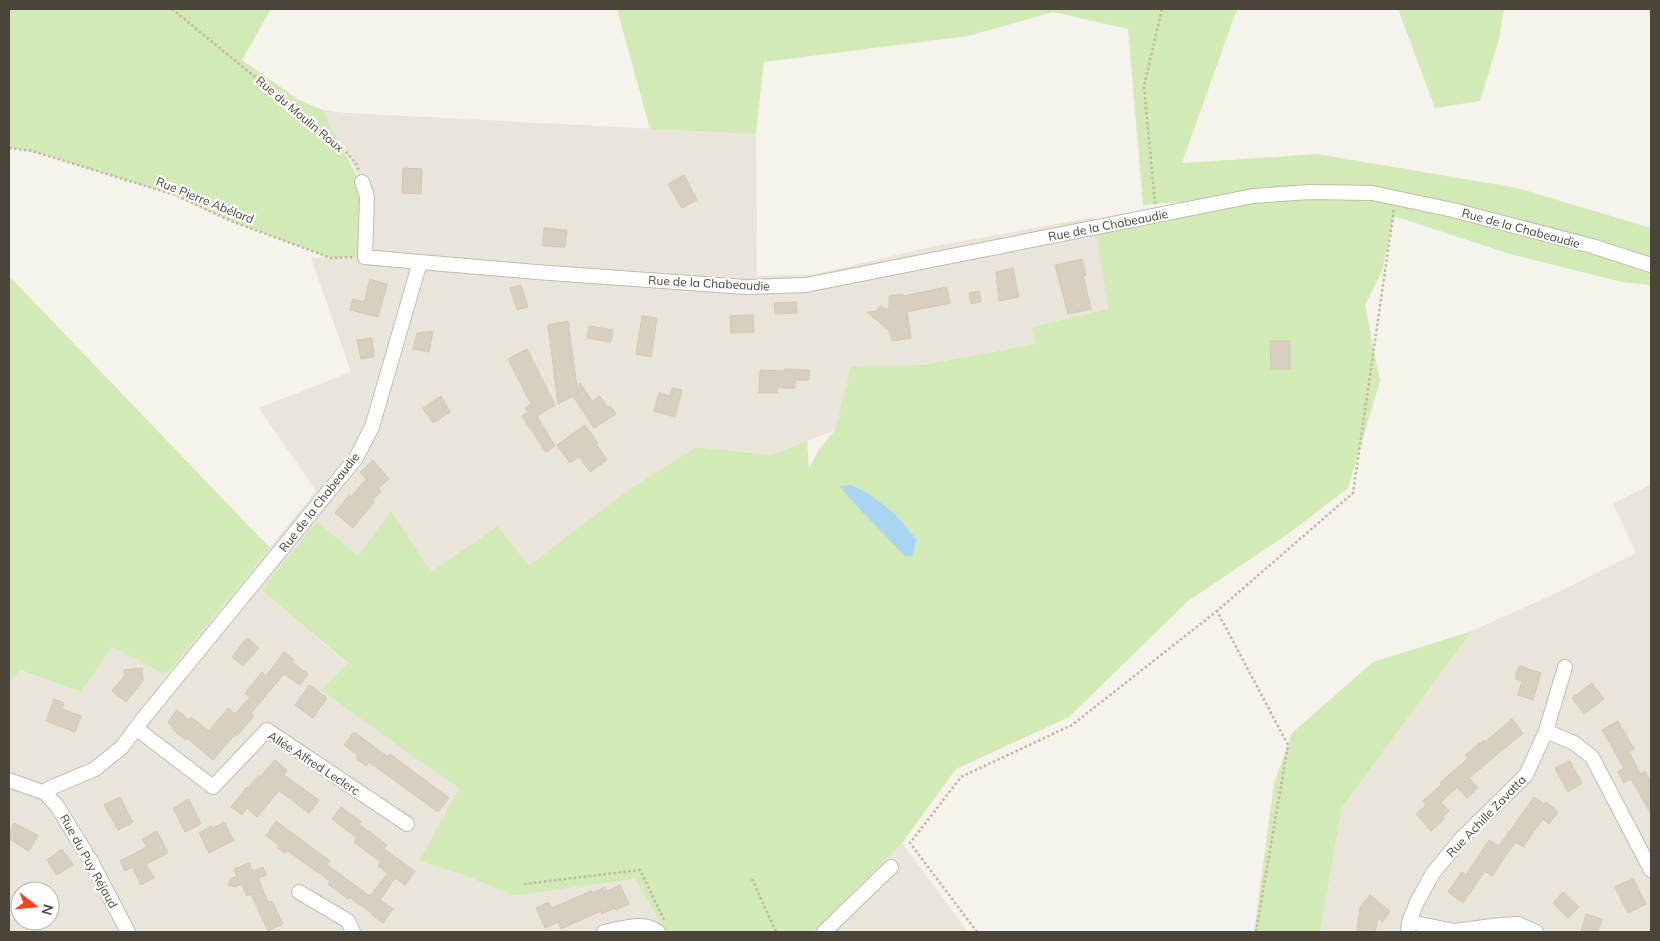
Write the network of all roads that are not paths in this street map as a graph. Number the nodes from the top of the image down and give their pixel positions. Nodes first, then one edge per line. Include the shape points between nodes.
1 (362, 182) road end
2 (420, 262) junction
3 (1651, 265) edge
4 (1564, 667) dead end
5 (137, 729) junction
6 (1546, 731) junction
7 (9, 780) edge
8 (45, 793) junction
9 (406, 824) dead end
10 (891, 867) dead end
11 (1651, 870) edge
12 (299, 892) dead end
13 (1408, 927) edge
14 (662, 928) edge
15 (128, 932) edge
16 (353, 932) edge
17 (604, 932) edge
18 (824, 932) edge
19 (1536, 932) edge

1 - 2 street via 367,196 365,257
2 - 3 street, Rue de la Chabeaudie via 746,287 806,285 1253,196 1372,193 1453,210 1592,246
2 - 5 street, Rue de la Chabeaudie via 372,427 356,458
4 - 6 street, Rue Achille Zavatta
5 - 8 street, Rue de la Chabeaudie via 122,747 95,769
5 - 9 street, Allée Alfred Leclerc via 213,787 267,730
6 - 11 street via 1574,743 1592,757
6 - 13 street, Rue Achille Zavatta via 1526,775 1462,838 1433,873
7 - 8 street
8 - 15 street, Rue du Puy Réjaud via 57,806 92,863
10 - 18 street
12 - 16 street via 348,921
13 - 19 street via 1455,931 1518,924
14 - 17 street via 631,926

